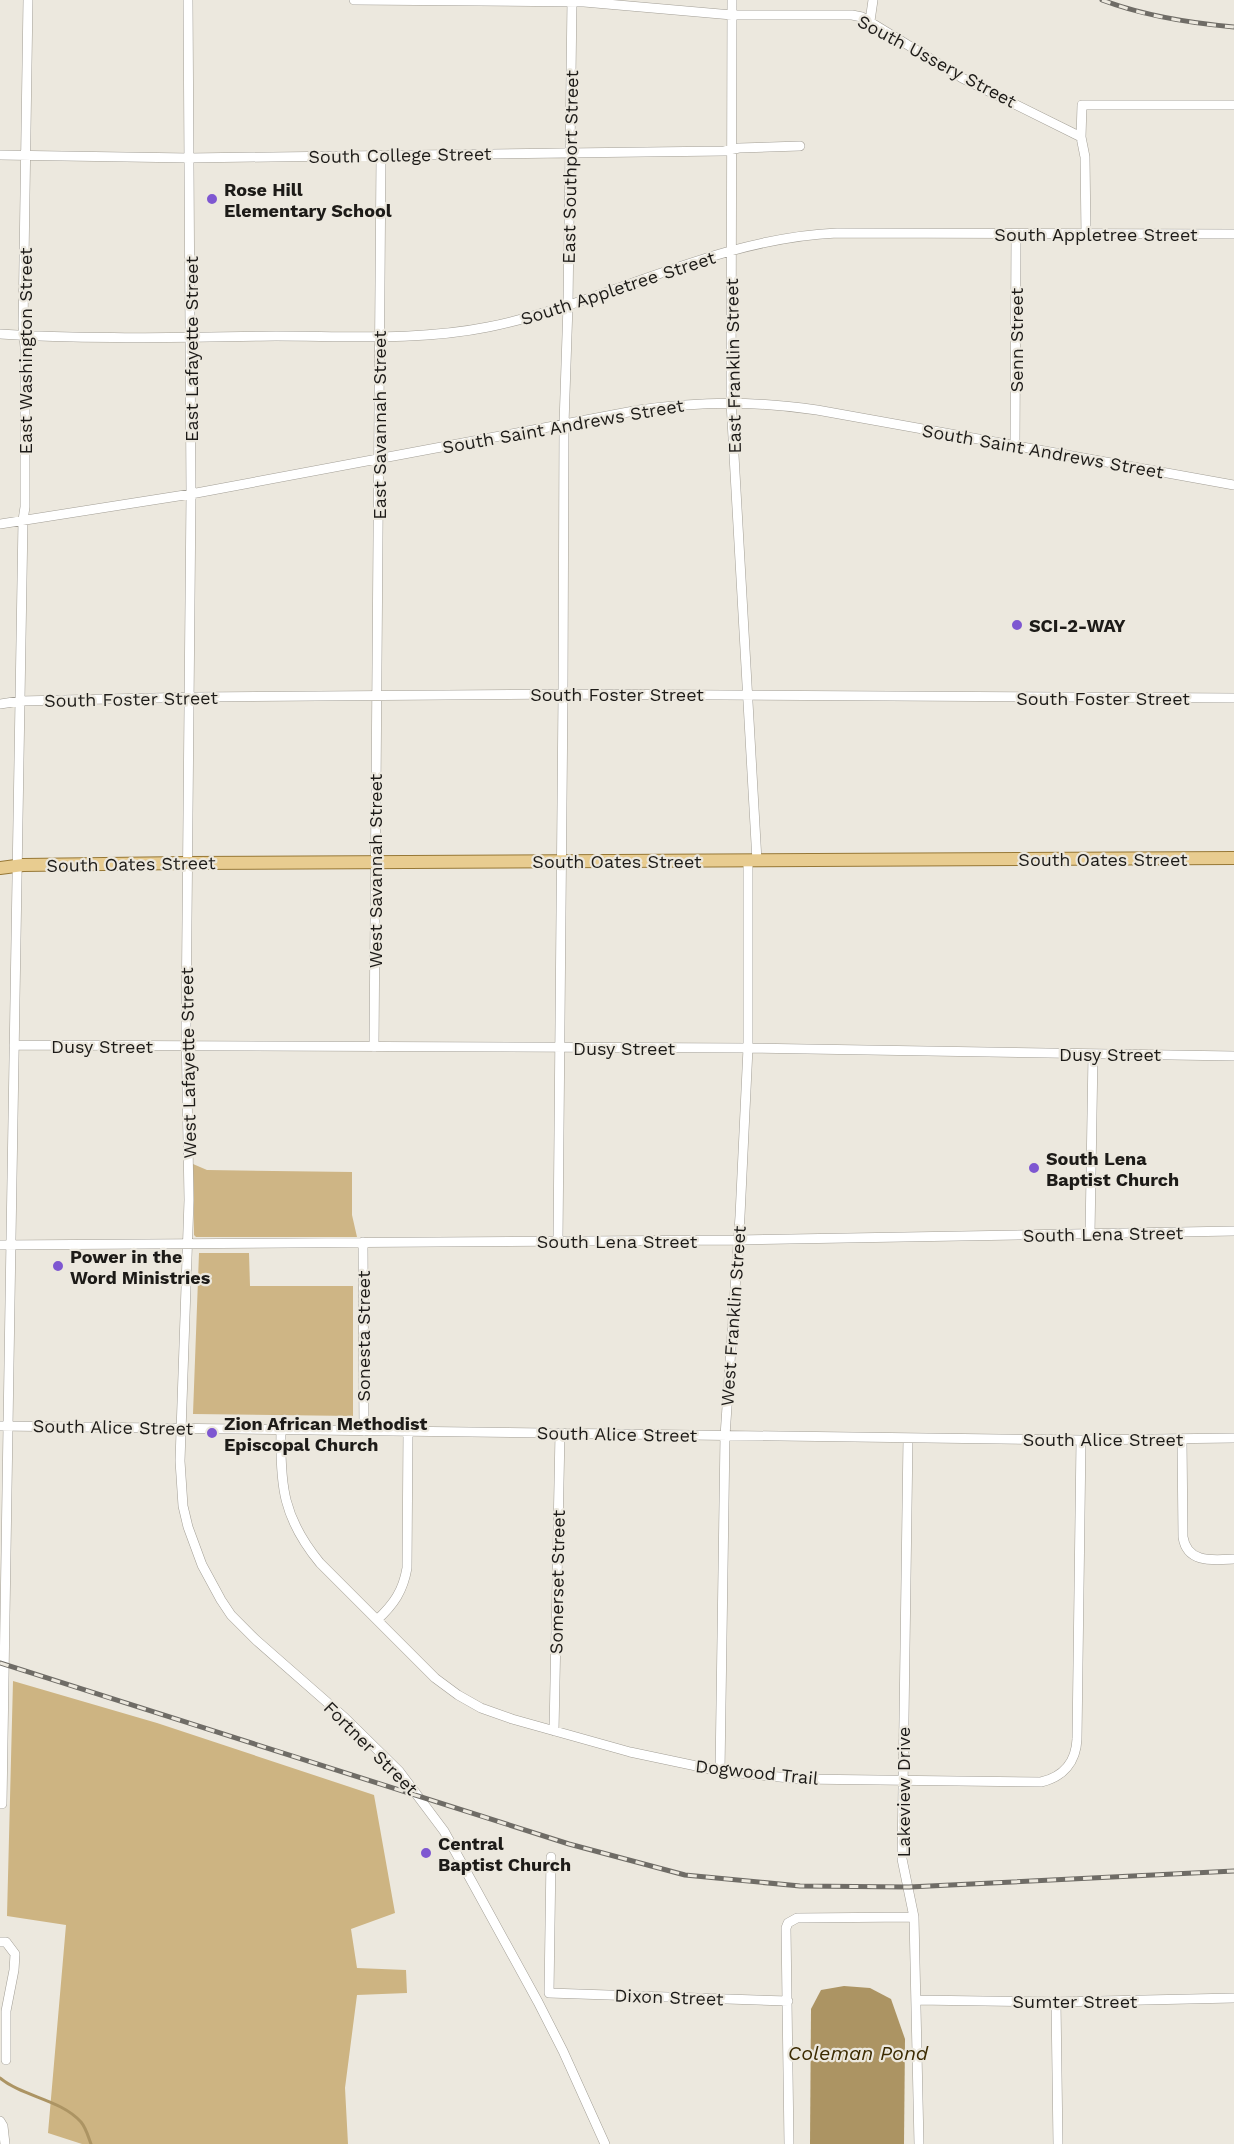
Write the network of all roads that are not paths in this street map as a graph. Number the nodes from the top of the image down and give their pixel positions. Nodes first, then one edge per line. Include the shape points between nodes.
1 (28, 0) edge
2 (189, 0) edge
3 (354, 0) edge
4 (464, 0) edge
5 (732, 0) edge
6 (873, 0) edge
7 (572, 1) edge
8 (732, 15) junction
9 (870, 21) junction
10 (1234, 105) edge
11 (1081, 137) junction
12 (800, 146) dead end
13 (732, 149) junction
14 (570, 153) junction
15 (0, 154) edge
16 (26, 156) junction
17 (381, 156) junction
18 (189, 158) junction
19 (1016, 234) junction
20 (1234, 234) edge
21 (1086, 235) junction
22 (732, 251) junction
23 (568, 305) junction
24 (0, 334) edge
25 (24, 336) junction
26 (191, 336) junction
27 (379, 336) junction
28 (731, 402) junction
29 (564, 424) junction
30 (1016, 446) junction
31 (379, 459) junction
32 (1234, 485) edge
33 (191, 494) junction
34 (23, 520) junction
35 (0, 524) edge
36 (563, 694) junction
37 (376, 695) junction
38 (748, 695) junction
39 (189, 697) junction
40 (1234, 698) edge
41 (20, 701) junction
42 (0, 704) edge
43 (1234, 858) edge
44 (752, 860) junction
45 (561, 862) junction
46 (186, 863) junction
47 (376, 863) junction
48 (16, 866) junction
49 (0, 868) edge
50 (14, 1046) junction
51 (188, 1047) junction
52 (374, 1047) junction
53 (559, 1048) junction
54 (747, 1048) junction
55 (1093, 1054) junction
56 (1234, 1056) edge
57 (1234, 1231) edge
58 (1090, 1234) junction
59 (738, 1240) junction
60 (558, 1241) junction
61 (363, 1242) junction
62 (189, 1243) junction
63 (0, 1245) edge
64 (12, 1245) junction
65 (5, 1426) edge
66 (181, 1428) junction
67 (281, 1430) junction
68 (364, 1431) junction
69 (408, 1431) junction
70 (560, 1433) junction
71 (725, 1436) junction
72 (908, 1438) junction
73 (1234, 1438) edge
74 (1081, 1440) junction
75 (1182, 1440) junction
76 (1234, 1559) edge
77 (377, 1620) junction
78 (554, 1731) junction
79 (720, 1771) junction
80 (903, 1780) junction
81 (1, 1804) edge
82 (551, 1857) dead end
83 (914, 1917) junction
84 (3, 1942) edge
85 (549, 1993) junction
86 (1234, 1998) edge
87 (916, 2000) junction
88 (788, 2001) junction
89 (538, 2002) junction
90 (1056, 2002) junction
91 (6, 2060) dead end
92 (0, 2121) edge
93 (5, 2144) edge
94 (605, 2144) edge
95 (789, 2144) edge
96 (919, 2144) edge
97 (1058, 2144) edge

1 - 16 street, East Washington Street
2 - 18 street, East Lafayette Street
3 - 4 street, South Ussery Street
4 - 7 street, South Ussery Street
5 - 8 street, East Franklin Street
6 - 9 street
7 - 8 street, South Ussery Street
7 - 14 street, East Southport Street
8 - 9 street, South Ussery Street via 852,15
8 - 13 street, East Franklin Street
9 - 11 street, South Ussery Street via 962,78
10 - 11 street via 1082,105
11 - 21 street
12 - 13 street, South College Street
13 - 14 street, South College Street
13 - 22 street, East Franklin Street
14 - 17 street, South College Street
14 - 23 street, East Southport Street
15 - 16 street, South College Street
16 - 18 street, South College Street
16 - 25 street, East Washington Street
17 - 18 street, South College Street
17 - 27 street, East Savannah Street
18 - 26 street, East Lafayette Street
19 - 21 street, South Appletree Street
19 - 22 street, South Appletree Street via 816,234 772,239
19 - 30 street, Senn Street
20 - 21 street, South Appletree Street
22 - 23 street, South Appletree Street
22 - 28 street, East Franklin Street
23 - 27 street, South Appletree Street via 470,330
23 - 29 street, East Southport Street
24 - 25 street, South Appletree Street
25 - 26 street, South Appletree Street
25 - 34 street, East Washington Street
26 - 27 street, South Appletree Street
26 - 33 street, East Lafayette Street
27 - 31 street, East Savannah Street
28 - 29 street, South Saint Andrews Street via 679,404
28 - 30 street, South Saint Andrews Street via 817,410
28 - 38 street, East Franklin Street
29 - 31 street, South Saint Andrews Street
29 - 36 street, East Southport Street
30 - 32 street, South Saint Andrews Street
31 - 33 street, South Saint Andrews Street
31 - 37 street, East Savannah Street
33 - 34 street, South Saint Andrews Street
33 - 39 street, East Lafayette Street
34 - 35 street, South Saint Andrews Street
34 - 41 street, East Washington Street
36 - 37 street, South Foster Street
36 - 38 street, South Foster Street
36 - 45 street, East Southport Street
37 - 39 street, South Foster Street
37 - 47 street, West Savannah Street
38 - 40 street, South Foster Street
38 - 44 street, West Franklin Street
39 - 41 street, South Foster Street
39 - 46 street, West Lafayette Street
41 - 42 street, South Foster Street
41 - 48 street, East Washington Street
43 - 44 main road, South Oates Street
44 - 45 main road, South Oates Street
44 - 54 street, West Franklin Street
45 - 47 main road, South Oates Street
45 - 53 street, East Southport Street
46 - 47 main road, South Oates Street
46 - 48 main road, South Oates Street
46 - 51 street, West Lafayette Street
47 - 52 street, West Savannah Street
48 - 49 main road, South Oates Street
48 - 50 street, East Washington Street
50 - 51 street, Dusy Street
50 - 64 street, East Washington Street
51 - 52 street, Dusy Street
51 - 62 street, West Lafayette Street
52 - 53 street, Dusy Street
53 - 54 street, Dusy Street
53 - 60 street, East Southport Street
54 - 55 street, Dusy Street
54 - 59 street, West Franklin Street
55 - 56 street, Dusy Street
55 - 58 street
57 - 58 street, South Lena Street
58 - 59 street, South Lena Street
59 - 60 street, South Lena Street
59 - 71 street, West Franklin Street
60 - 61 street, South Lena Street
61 - 62 street, South Lena Street
61 - 68 street, Sonesta Street
62 - 64 street, South Lena Street
62 - 66 street, West Lafayette Street
63 - 64 street, South Lena Street
64 - 65 street, East Washington Street
65 - 66 street, South Alice Street
65 - 81 street, East Washington Street
66 - 67 street, South Alice Street
66 - 89 street, Fortner Street via 181,1486 188,1527 221,1600 249,1634 345,1718 413,1788 444,1831
67 - 68 street, South Alice Street
67 - 77 street, Dogwood Trail via 284,1495 299,1534 320,1563
68 - 69 street, South Alice Street
69 - 70 street, South Alice Street
69 - 77 street via 405,1582 400,1595
70 - 71 street, South Alice Street
70 - 78 street, Somerset Street
71 - 72 street, South Alice Street
71 - 79 street, West Franklin Street
72 - 74 street, South Alice Street
72 - 80 street, Lakeview Drive
73 - 75 street, South Alice Street
74 - 75 street, South Alice Street
74 - 80 street, Dogwood Trail via 1077,1739 1072,1760 1059,1775 1041,1782
75 - 76 street via 1186,1546 1199,1559
77 - 78 street, Dogwood Trail via 416,1661 458,1695 481,1708
78 - 79 street, Dogwood Trail via 660,1760
79 - 80 street, Dogwood Trail via 799,1779
80 - 83 street, Lakeview Drive via 903,1865
82 - 85 street
83 - 87 street, Lakeview Drive
83 - 88 street via 790,1920 786,1928
84 - 91 street via 15,1954 6,2011
85 - 88 street, Dixon Street
85 - 89 street
86 - 90 street, Sumter Street
87 - 90 street, Sumter Street
87 - 96 street, Lakeview Drive
88 - 95 street
89 - 94 street, Fortner Street
90 - 97 street
92 - 93 street

